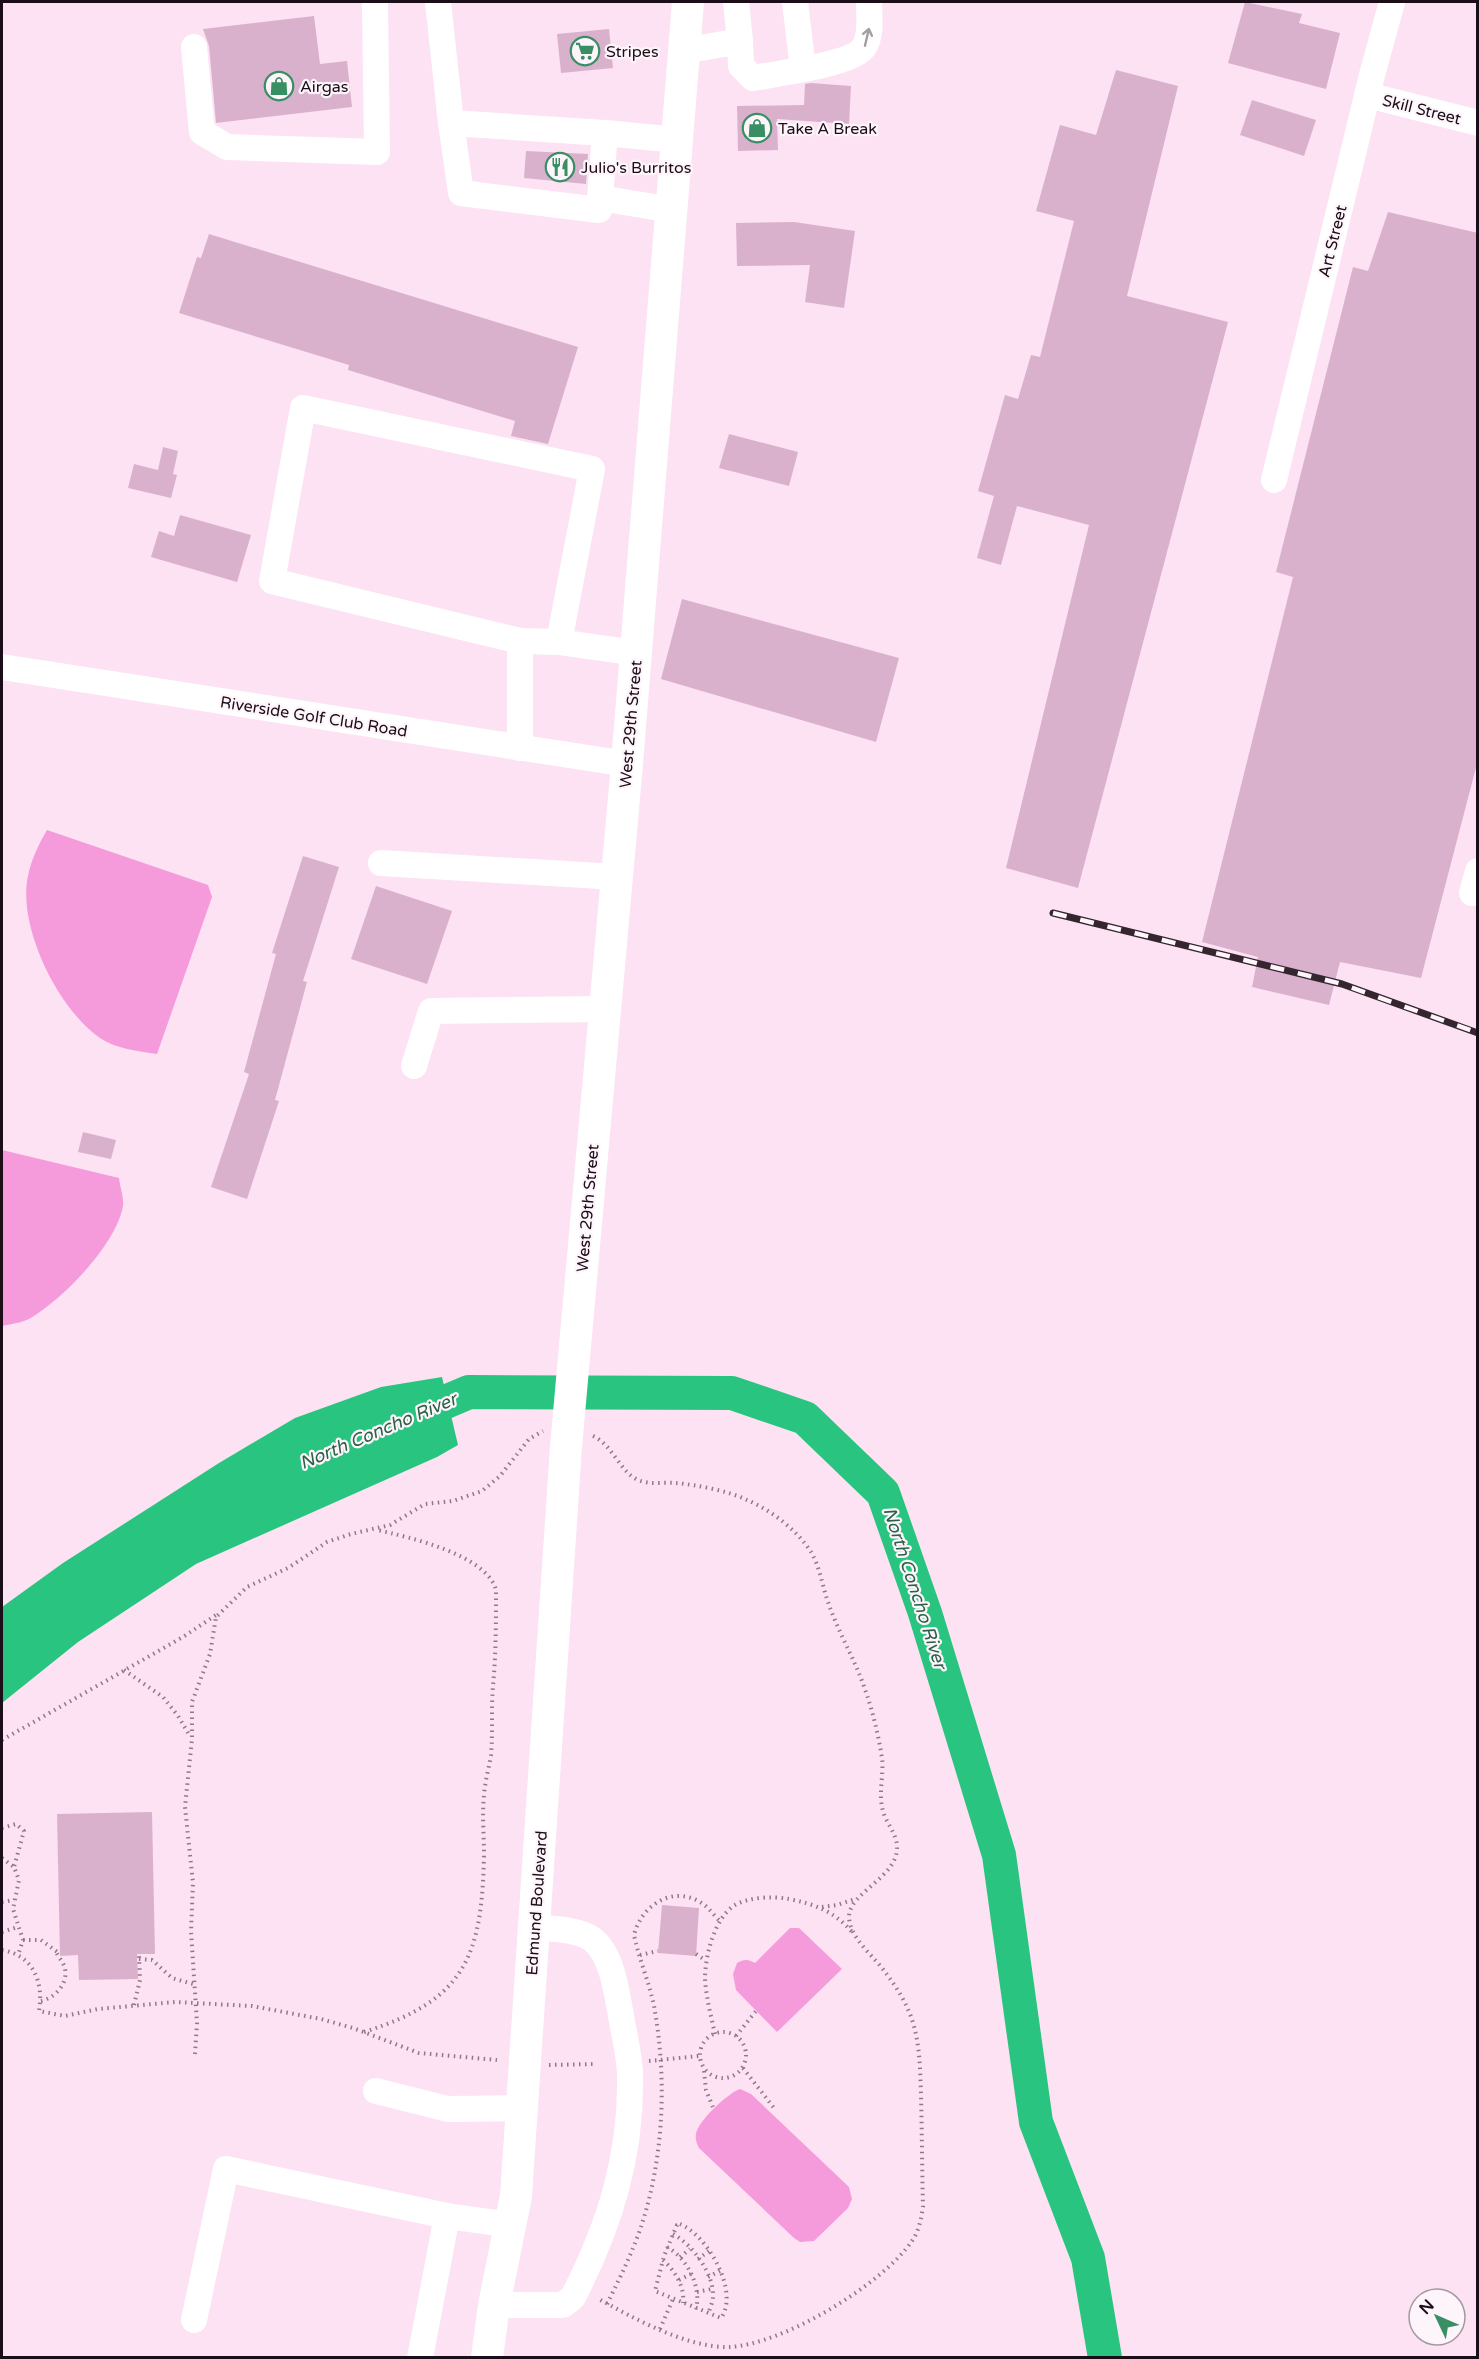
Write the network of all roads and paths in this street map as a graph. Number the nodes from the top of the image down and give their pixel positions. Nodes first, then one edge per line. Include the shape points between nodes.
1 (375, 2) edge
2 (438, 2) edge
3 (688, 2) edge
4 (736, 2) edge
5 (795, 2) edge
6 (869, 2) edge
7 (1392, 2) edge
8 (740, 41) junction
9 (194, 47) dead end
10 (684, 51) junction
11 (803, 69) junction
12 (1367, 95) junction
13 (451, 123) junction
14 (1478, 123) edge
15 (605, 133) junction
16 (677, 140) junction
17 (600, 198) junction
18 (672, 210) junction
19 (1274, 480) dead end
20 (519, 641) junction
21 (560, 642) junction
22 (636, 653) junction
23 (2, 667) edge
24 (520, 748) junction
25 (627, 764) junction
26 (381, 863) dead end
27 (617, 877) junction
28 (605, 1009) junction
29 (414, 1066) dead end
30 (569, 1437) junction
31 (375, 1530) junction
32 (219, 1613) junction
33 (124, 1670) junction
34 (192, 1739) junction
35 (2, 1740) edge
36 (2, 1828) edge
37 (2, 1858) edge
38 (14, 1867) junction
39 (858, 1897) junction
40 (14, 1900) junction
41 (2, 1902) edge
42 (821, 1906) junction
43 (18, 1927) junction
44 (534, 1927) junction
45 (2, 1932) edge
46 (856, 1937) junction
47 (23, 1940) junction
48 (2, 1950) edge
49 (658, 1951) dead end
50 (696, 1954) dead end
51 (18, 1955) junction
52 (640, 1955) dead end
53 (706, 1960) junction
54 (193, 1984) junction
55 (41, 2001) junction
56 (196, 2002) junction
57 (134, 2005) junction
58 (756, 2011) dead end
59 (364, 2032) junction
60 (715, 2034) junction
61 (736, 2036) junction
62 (195, 2054) dead end
63 (699, 2056) junction
64 (497, 2060) dead end
65 (644, 2061) dead end
66 (543, 2064) dead end
67 (596, 2064) dead end
68 (743, 2068) junction
69 (704, 2070) junction
70 (376, 2091) dead end
71 (522, 2108) junction
72 (774, 2108) dead end
73 (714, 2110) dead end
74 (447, 2216) junction
75 (511, 2225) junction
76 (673, 2234) junction
77 (668, 2247) junction
78 (690, 2249) junction
79 (709, 2251) junction
80 (680, 2257) junction
81 (698, 2259) junction
82 (663, 2260) junction
83 (720, 2271) junction
84 (691, 2274) junction
85 (708, 2277) junction
86 (679, 2280) junction
87 (578, 2288) junction
88 (712, 2289) junction
89 (697, 2292) junction
90 (673, 2299) junction
91 (683, 2303) junction
92 (494, 2305) junction
93 (696, 2309) junction
94 (708, 2314) junction
95 (194, 2320) dead end
96 (660, 2329) junction
97 (420, 2358) edge
98 (487, 2358) edge

1 - 9 street via 377,152 227,147 202,132
2 - 13 street
3 - 10 main road, West 29th Street
4 - 8 street
5 - 11 street
11 -> 6 street via 859,54 870,31
7 - 12 street, Art Street
8 - 10 street
8 - 11 street via 741,66 753,78
10 - 16 main road, West 29th Street
12 - 14 street, Skill Street
12 - 19 street, Art Street
13 - 15 street
13 - 17 street via 461,193 599,210
15 - 16 street
15 - 17 street
16 - 18 main road, West 29th Street
17 - 18 street
18 - 22 main road, West 29th Street
20 - 21 street
20 - 21 street via 272,581 303,408 592,469
20 - 24 street
21 - 22 street
22 - 25 main road, West 29th Street
23 - 24 street, Riverside Golf Club Road
24 - 25 street, Riverside Golf Club Road
25 - 27 main road, West 29th Street
26 - 27 street
27 - 28 main road, West 29th Street
28 - 29 street via 431,1011
28 - 30 main road, West 29th Street
30 - 31 path via 529,1439 483,1491 453,1502 425,1504 390,1526
30 - 39 path via 608,1446 636,1479 677,1483 748,1500 785,1523 811,1553 864,1685 882,1756 883,1811 898,1845 884,1874
30 - 44 main road, Edmund Boulevard
31 - 32 path via 327,1542 288,1568 248,1587
31 - 59 path via 451,1552 492,1579 496,1590 495,1673 484,1793 480,1914 473,1946 444,1994 401,2019
32 - 33 path
32 - 34 path via 210,1654 192,1702
33 - 34 path via 163,1697
33 - 35 path
34 - 54 path via 185,1807 194,1900
36 - 38 path via 16,1824 24,1831
37 - 38 path
38 - 40 path via 19,1880
39 - 42 path
39 - 46 path via 849,1916
40 - 41 path
40 - 43 path
42 - 46 path
42 - 53 path via 775,1898 737,1904 716,1930
43 - 45 path
43 - 47 path
44 - 71 main road, Edmund Boulevard
44 - 87 street via 591,1938 604,1951 618,1995 630,2071 628,2133 617,2192
46 - 96 path via 899,1992 917,2033 924,2207 913,2240 870,2283 778,2335 730,2347 690,2340
47 - 51 path
47 - 55 path via 41,1940 58,1953 65,1968 66,1976 57,1993
48 - 51 path
49 - 52 path
50 - 53 path
51 - 55 path via 36,1972
53 - 60 path via 705,1981
54 - 56 path
54 - 57 path via 172,1978 152,1960 139,1956 140,1980
55 - 57 path via 39,2011 57,2016
56 - 57 path
56 - 59 path via 286,2011
56 - 62 path
58 - 61 path
59 - 64 path via 418,2053
60 - 61 path via 726,2032
60 - 63 path via 704,2041
61 - 68 path via 746,2053
63 - 65 path
63 - 69 path
66 - 67 path
68 - 69 path via 724,2079
68 - 72 path
69 - 73 path
70 - 71 street via 448,2109
71 - 75 main road, Edmund Boulevard
74 - 75 street
74 - 95 street via 226,2169
74 - 97 street
75 - 92 main road, Edmund Boulevard
76 - 77 path
76 - 78 path
76 - 79 path via 676,2225 682,2224
77 - 80 path
77 - 82 path
78 - 80 path
78 - 81 path
79 - 81 path
79 - 83 path
80 - 84 path
81 - 85 path
82 - 86 path
82 - 90 path via 654,2289
83 - 85 path
83 - 94 path via 727,2295 723,2314 719,2319
84 - 86 path
84 - 89 path
85 - 88 path
86 - 91 path
87 - 92 street via 563,2305
87 - 96 path
88 - 89 path
88 - 94 path
89 - 93 path
90 - 91 path
90 - 96 path
91 - 93 path
92 - 98 main road, Edmund Boulevard
93 - 94 path

